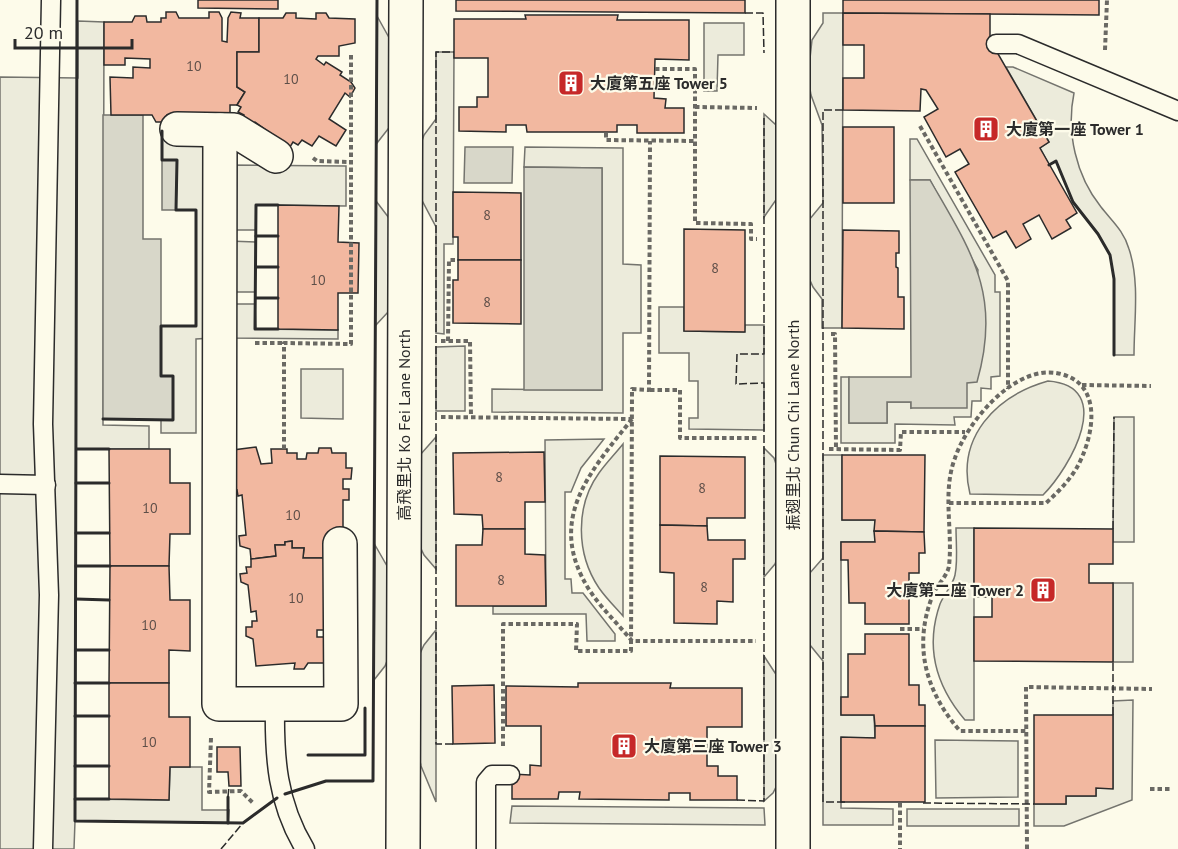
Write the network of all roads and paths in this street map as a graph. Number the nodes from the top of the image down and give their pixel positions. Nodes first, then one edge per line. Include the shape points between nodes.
1 (51, 0) edge
2 (406, 0) edge
3 (793, 0) edge
4 (1107, 0) edge
5 (996, 44) dead end
6 (1105, 52) dead end
7 (351, 55) dead end
8 (655, 69) dead end
9 (695, 107) junction
10 (764, 108) dead end
11 (1178, 111) edge
12 (920, 126) dead end
13 (177, 129) dead end
14 (220, 130) junction
15 (606, 132) dead end
16 (650, 141) junction
17 (695, 141) junction
18 (276, 156) dead end
19 (764, 239) dead end
20 (458, 260) dead end
21 (822, 334) dead end
22 (436, 341) dead end
23 (448, 341) junction
24 (1081, 385) junction
25 (1151, 386) dead end
26 (1008, 389) junction
27 (650, 390) junction
28 (436, 417) dead end
29 (471, 417) junction
30 (632, 419) junction
31 (966, 432) junction
32 (764, 438) dead end
33 (284, 449) dead end
34 (822, 449) dead end
35 (836, 449) junction
36 (0, 484) edge
37 (46, 484) junction
38 (949, 503) junction
39 (340, 544) dead end
40 (900, 629) dead end
41 (924, 629) junction
42 (632, 641) junction
43 (764, 641) dead end
44 (1152, 689) dead end
45 (219, 704) junction
46 (275, 704) junction
47 (1026, 731) junction
48 (506, 775) joint
49 (1150, 789) dead end
50 (1171, 789) dead end
51 (900, 803) dead end
52 (257, 808) dead end
53 (43, 849) edge
54 (305, 849) edge
55 (403, 849) edge
56 (486, 849) edge
57 (793, 849) edge
58 (900, 849) edge
59 (1027, 849) edge

1 - 37 lane
2 - 55 street, 高飛里北 Ko Fei Lane North
3 - 57 street, 振翅里北 Chun Chi Lane North
4 - 6 path
5 - 11 lane via 1018,44
7 - 33 path via 351,344 284,343
8 - 9 path via 695,69
9 - 10 path
9 - 17 path
12 - 26 path via 1008,280
13 - 14 street
14 - 18 street via 234,130
14 - 45 street
15 - 16 path via 606,140
16 - 17 path
16 - 27 path
17 - 19 path via 695,224 751,224 751,239
20 - 23 path via 449,260
21 - 35 path via 835,334
22 - 23 path
23 - 29 path via 470,341
24 - 25 path
24 - 26 path via 1071,377 1047,372
24 - 38 path via 1092,408 1085,451 1064,486 1046,503
26 - 31 path via 986,406
27 - 30 path via 632,389
27 - 32 path via 680,390 680,438
28 - 29 path
29 - 30 path
30 - 42 path
30 - 42 path via 581,487 572,530 586,583
31 - 35 path via 901,432 900,450
31 - 38 path via 954,460
34 - 35 path
36 - 37 lane
37 - 53 lane via 49,595
38 - 41 path via 949,569 934,590
39 - 46 street via 341,704
40 - 41 path
41 - 47 path via 924,665 931,689 960,731
42 - 43 path
42 - 48 path via 632,651 576,651 577,624 503,624
44 - 47 path via 1026,687
45 - 46 street
45 - 52 path via 209,747 209,792 241,792
46 - 54 lane via 274,755 279,784 288,816
47 - 59 path
48 - 56 lane via 492,775 486,782
49 - 50 path
51 - 58 path

